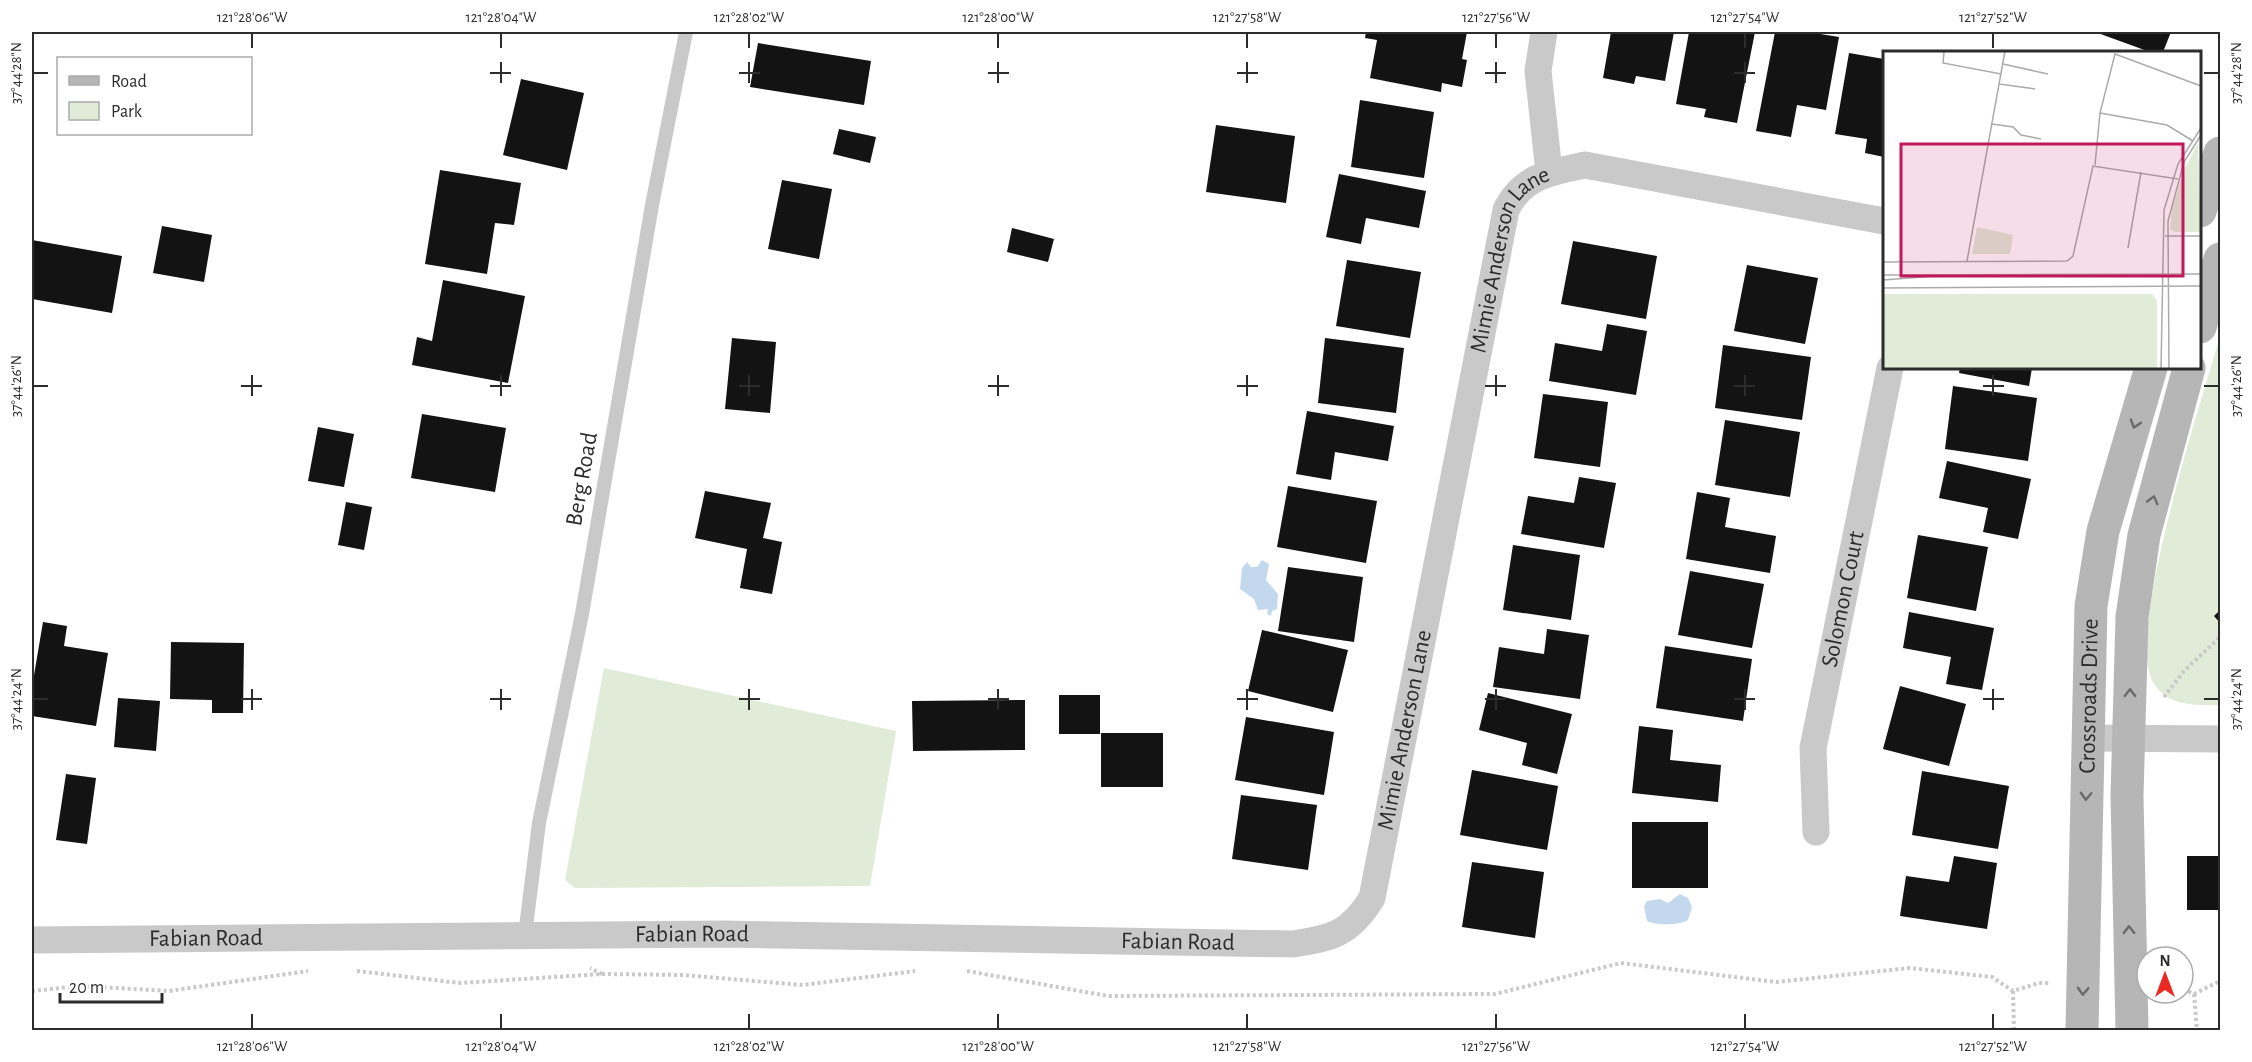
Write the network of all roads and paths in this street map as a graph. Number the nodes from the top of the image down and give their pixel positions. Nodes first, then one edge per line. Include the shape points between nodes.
1 (686, 32) edge
2 (1544, 32) edge
3 (2220, 153) edge
4 (1549, 172) junction
5 (2201, 205) edge
6 (1883, 221) edge
7 (2210, 275) edge
8 (2201, 318) edge
9 (1890, 369) edge
10 (2151, 369) edge
11 (2189, 369) edge
12 (2220, 637) edge
13 (2088, 738) junction
14 (2129, 739) junction
15 (2220, 739) edge
16 (1816, 832) dead end
17 (1348, 929) joint
18 (525, 935) junction
19 (32, 940) edge
20 (587, 966) dead end
21 (955, 969) dead end
22 (356, 970) dead end
23 (920, 970) dead end
24 (309, 971) dead end
25 (602, 974) junction
26 (2220, 981) edge
27 (2039, 983) dead end
28 (32, 991) edge
29 (2013, 991) junction
30 (2195, 994) edge
31 (2195, 1005) edge
32 (2014, 1030) edge
33 (2082, 1030) edge
34 (2132, 1030) edge
35 (2196, 1030) edge

1 - 18 lane, Berg Road via 652,205 582,614 538,823
2 - 4 street via 1538,71
3 - 5 street
4 - 6 street, Mimie Anderson Lane via 1585,165
4 - 17 street, Mimie Anderson Lane via 1523,186 1506,210 1381,862 1372,898
7 - 8 street
9 - 16 street, Solomon Court via 1813,748
10 -> 13 street, Crossroads Drive via 2103,531 2091,606
14 -> 11 street, Crossroads Drive via 2132,617 2144,534
12 - 14 path via 2184,671
13 - 14 street
13 -> 33 street, Crossroads Drive
14 - 15 street
34 -> 14 street, Crossroads Drive
17 - 18 street, Fabian Road via 1325,939 1293,944 724,934
18 - 19 street, Fabian Road
20 - 25 path
21 - 29 path via 1108,996 1495,994 1621,963 1776,982 1910,968 1992,977
22 - 25 path via 460,983
23 - 25 path via 803,985 684,975
24 - 28 path via 169,991 79,986
26 - 30 path
27 - 29 path
29 - 32 path
31 - 35 path

